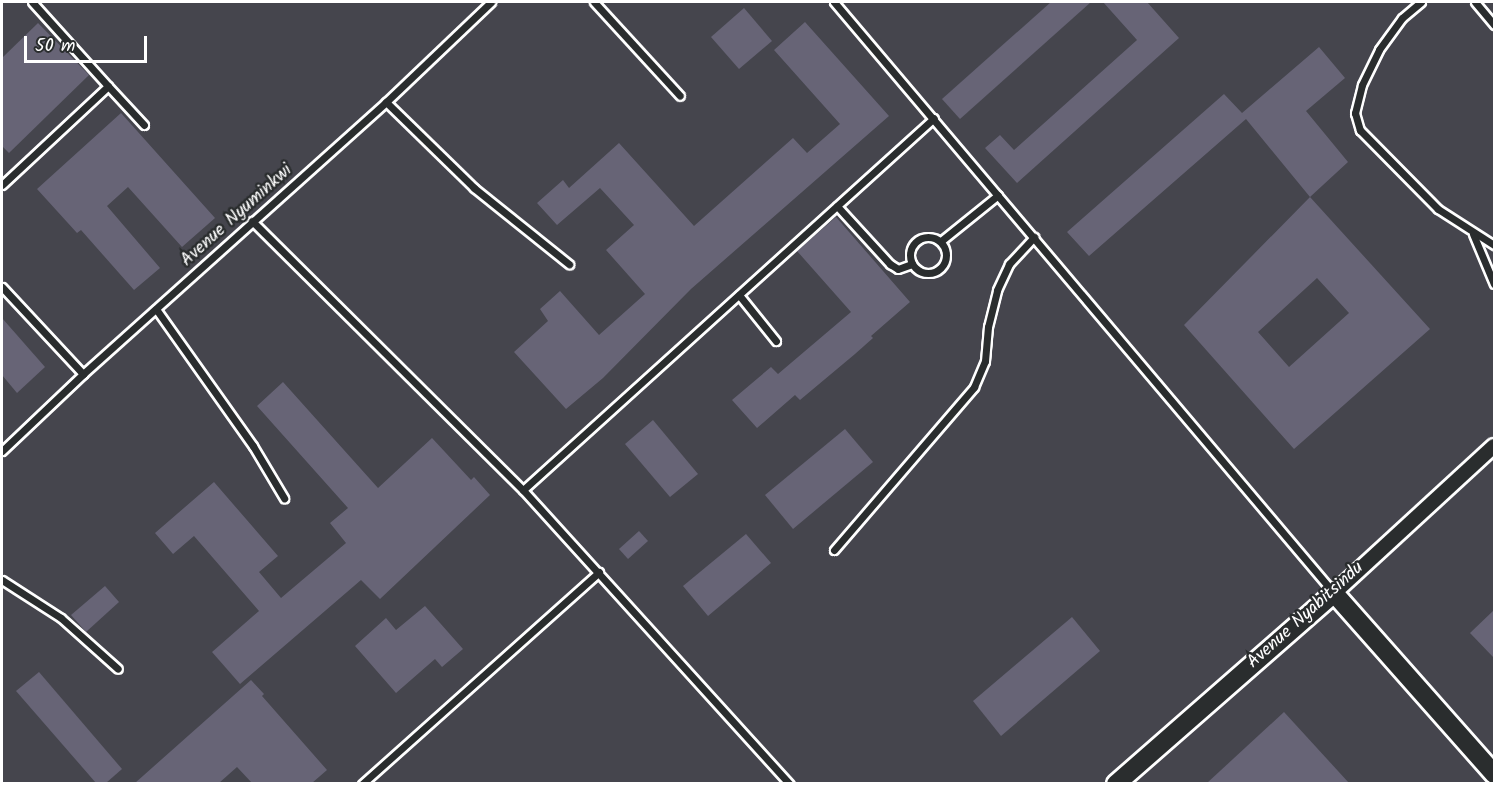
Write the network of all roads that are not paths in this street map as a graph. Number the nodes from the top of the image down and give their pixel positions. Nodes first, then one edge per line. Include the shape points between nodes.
1 (32, 2) edge
2 (489, 2) edge
3 (594, 2) edge
4 (834, 2) edge
5 (1421, 2) edge
6 (1475, 2) edge
7 (1493, 20) edge
8 (108, 86) junction
9 (680, 96) dead end
10 (386, 102) junction
11 (934, 118) junction
12 (144, 125) dead end
13 (2, 185) edge
14 (998, 195) junction
15 (837, 206) junction
16 (252, 220) junction
17 (1473, 234) junction
18 (1034, 237) junction
19 (941, 241) junction
20 (1494, 245) edge
21 (569, 264) dead end
22 (912, 264) junction
23 (1494, 284) edge
24 (2, 287) edge
25 (739, 295) junction
26 (156, 309) junction
27 (776, 342) dead end
28 (83, 374) junction
29 (1494, 446) edge
30 (2, 451) edge
31 (523, 490) junction
32 (284, 498) dead end
33 (834, 550) dead end
34 (598, 572) junction
35 (2, 580) edge
36 (1334, 593) junction
37 (118, 669) dead end
38 (1494, 774) edge
39 (362, 783) edge
40 (790, 783) edge
41 (1116, 783) edge

1 - 8 lane
2 - 10 lane, Avenue Nyuminkwi
3 - 9 lane
4 - 11 lane
5 - 17 lane via 1401,18 1379,50 1362,85 1355,113 1360,130 1374,147 1438,209
6 - 7 lane
8 - 12 lane
8 - 13 lane
10 - 16 lane, Avenue Nyuminkwi
10 - 21 lane via 474,188
11 - 14 lane
11 - 15 lane
14 - 18 lane
14 - 19 lane
15 - 22 lane via 890,264 898,269
15 - 25 lane
16 - 26 lane, Avenue Nyuminkwi
16 - 31 lane
17 - 20 lane
17 - 23 lane
18 - 33 lane via 1009,264 997,290 985,361 974,387
18 - 36 lane
19 - 22 lane via 921,238 913,244
19 - 22 lane via 946,261 940,269 920,272
24 - 28 lane
25 - 27 lane
25 - 31 lane
26 - 28 lane, Avenue Nyuminkwi
26 - 32 lane via 253,446
28 - 30 lane, Avenue Nyuminkwi
29 - 36 street, Avenue Nyabitsindu
31 - 34 lane
34 - 39 lane
34 - 40 lane
35 - 37 lane via 61,618
36 - 38 street
36 - 41 street, Avenue Nyabitsindu

